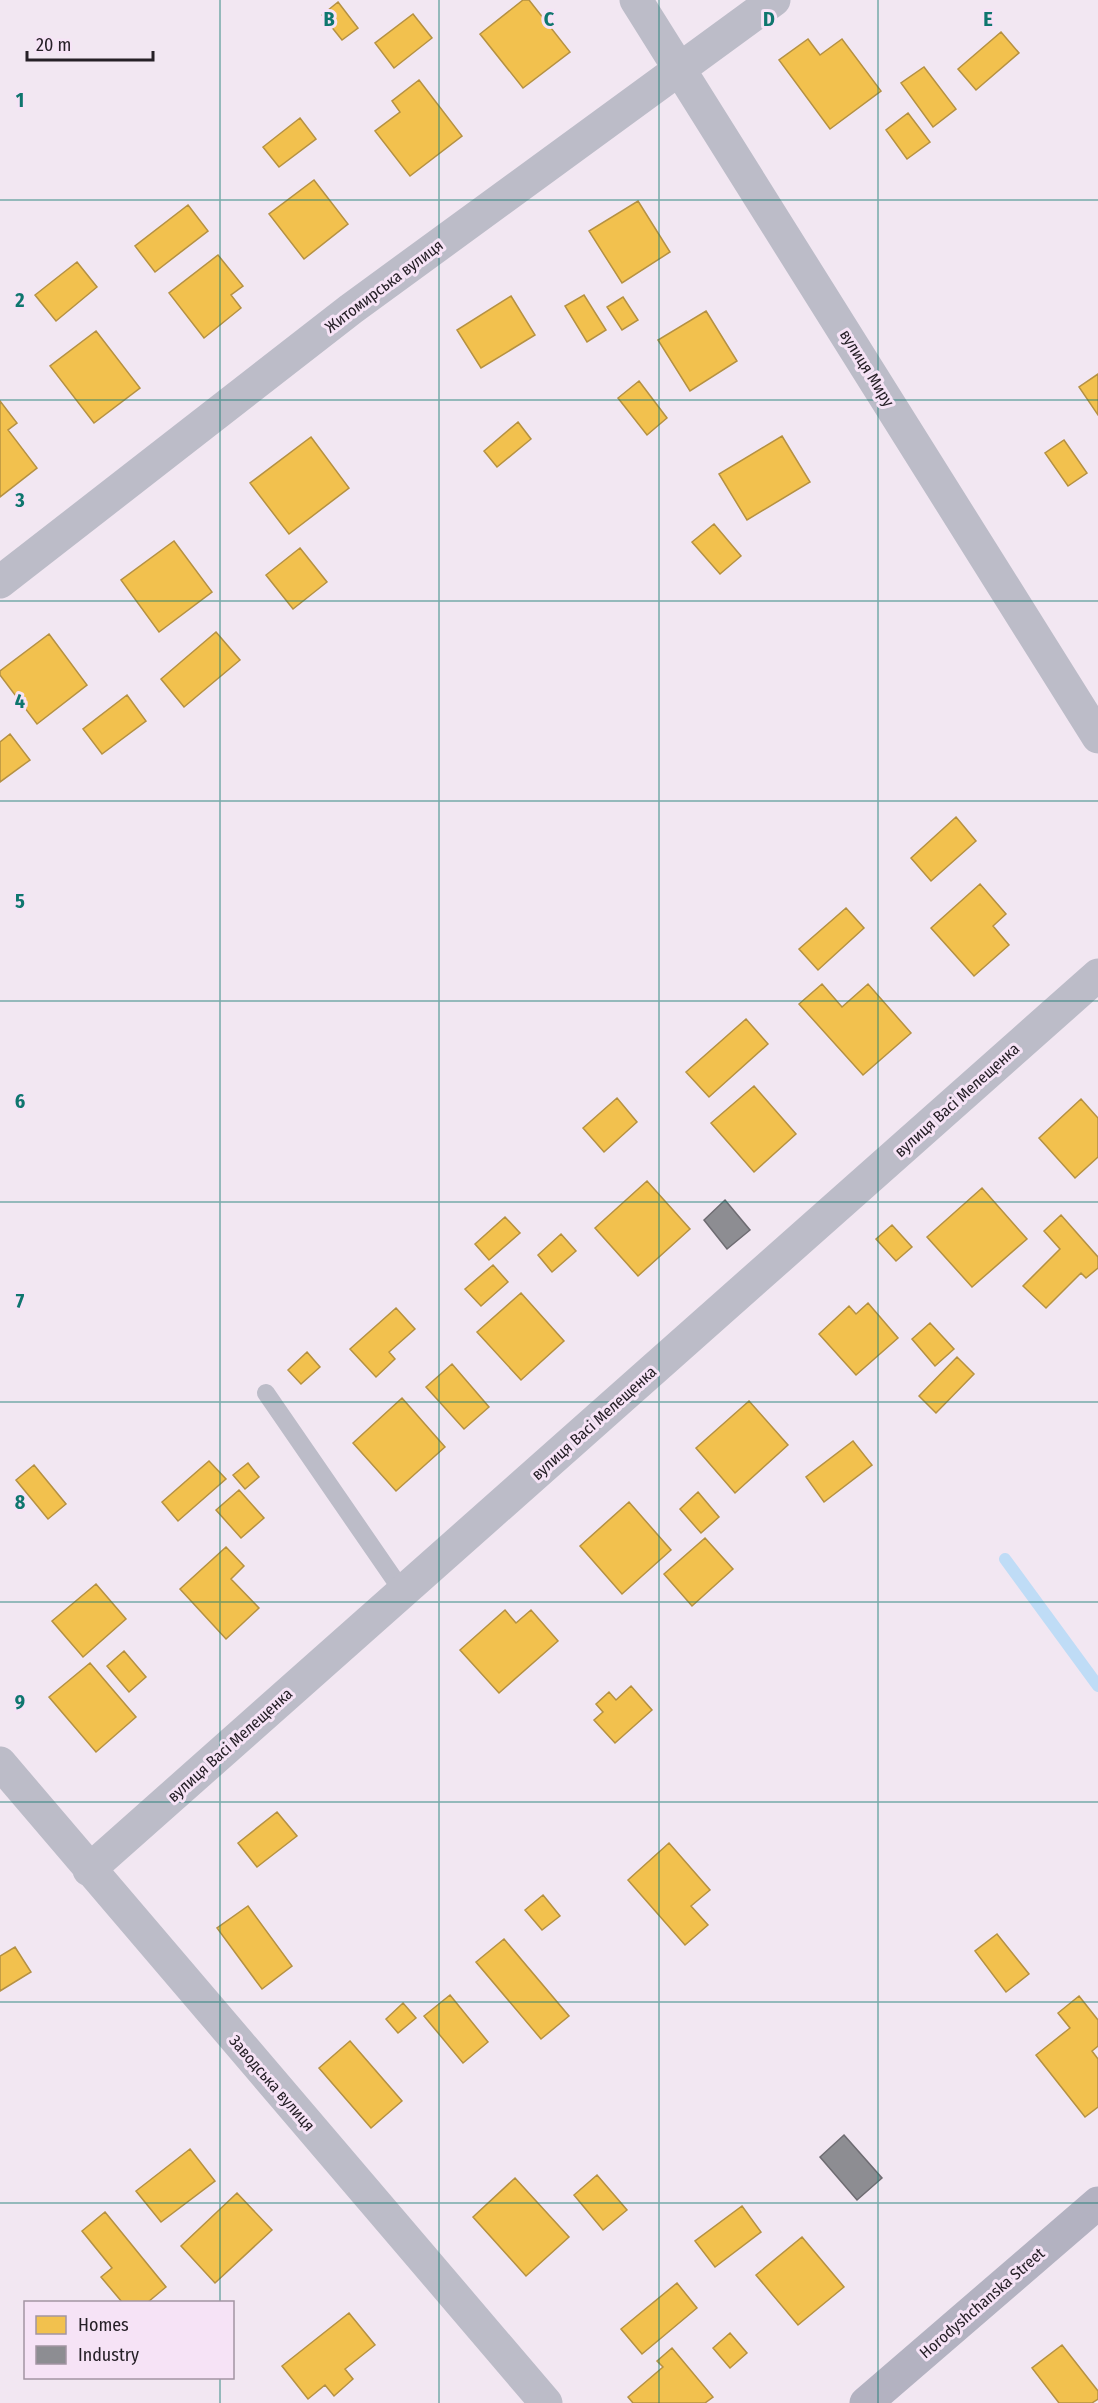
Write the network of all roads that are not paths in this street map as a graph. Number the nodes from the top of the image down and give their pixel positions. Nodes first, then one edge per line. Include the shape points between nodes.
1 (636, 0) edge
2 (774, 0) edge
3 (680, 70) junction
4 (0, 582) edge
5 (1098, 736) edge
6 (1098, 975) edge
7 (266, 1393) dead end
8 (403, 1592) junction
9 (0, 1763) edge
10 (89, 1870) junction
11 (1098, 2203) edge
12 (546, 2403) edge
13 (866, 2403) edge

1 - 3 street, вулиця Миру
2 - 3 street, Житомирська вулиця
3 - 4 street, Житомирська вулиця via 351,309
3 - 5 street, вулиця Миру
6 - 8 street, вулиця Васі Мелещенка
7 - 8 lane
8 - 10 street, вулиця Васі Мелещенка
9 - 10 street, Заводська вулиця
10 - 12 street, Заводська вулиця
11 - 13 street, Horodyshchanska Street

